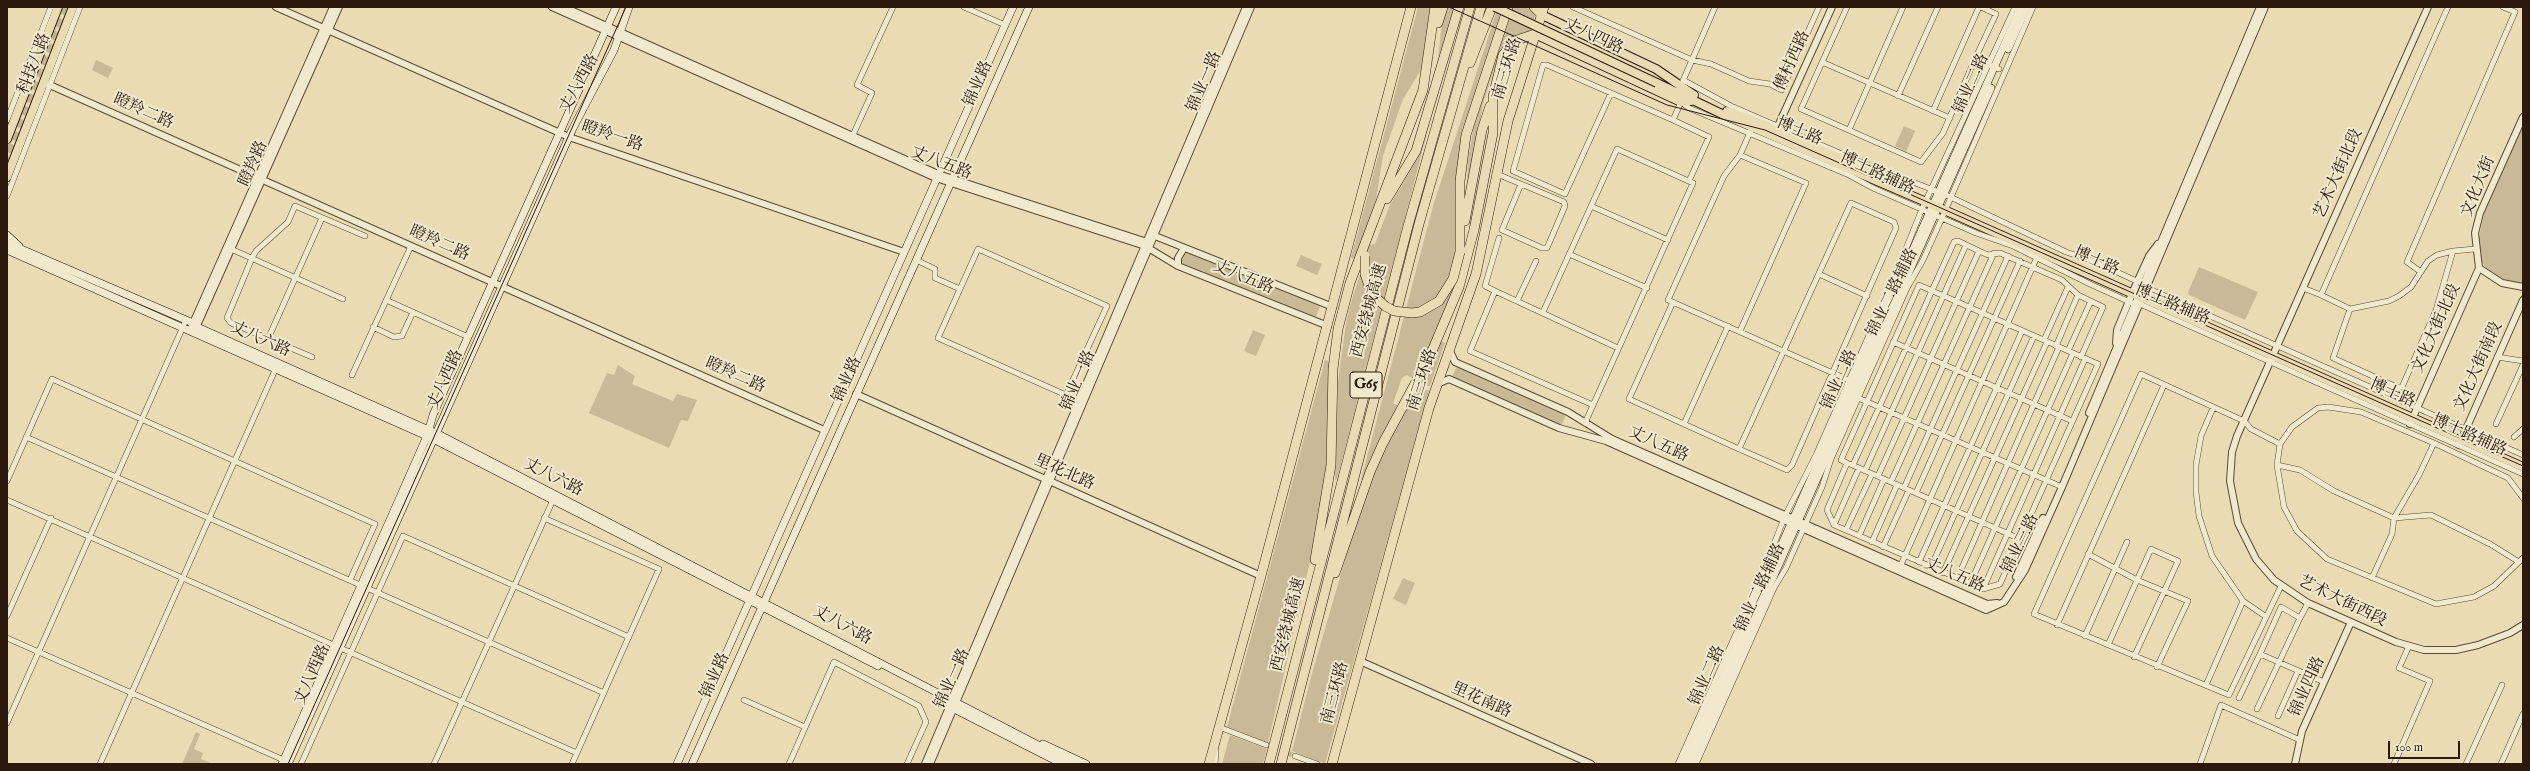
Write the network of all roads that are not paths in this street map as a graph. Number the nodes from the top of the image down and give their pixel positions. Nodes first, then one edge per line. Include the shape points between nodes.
1 (51, 7) edge
2 (58, 7) edge
3 (73, 7) edge
4 (80, 7) edge
5 (276, 7) edge
6 (333, 7) edge
7 (338, 7) edge
8 (552, 7) edge
9 (564, 7) edge
10 (616, 7) edge
11 (629, 7) edge
12 (893, 7) edge
13 (964, 7) edge
14 (1012, 7) edge
15 (1029, 7) edge
16 (1246, 7) edge
17 (1251, 7) edge
18 (1411, 7) edge
19 (1435, 7) edge
20 (1443, 7) edge
21 (1459, 7) edge
22 (1470, 7) edge
23 (1481, 7) edge
24 (1493, 7) edge
25 (1507, 7) edge
26 (1534, 7) edge
27 (1573, 7) edge
28 (1715, 7) edge
29 (1818, 7) edge
30 (1832, 7) edge
31 (1847, 7) edge
32 (1903, 7) edge
33 (1938, 7) edge
34 (1980, 7) edge
35 (2033, 7) edge
36 (2260, 7) edge
37 (2265, 7) edge
38 (2428, 7) edge
39 (2448, 7) edge
40 (2503, 7) edge
41 (2021, 8) edge
42 (1543, 11) edge
43 (1005, 25) junction
44 (606, 28) junction
45 (326, 29) junction
46 (620, 34) junction
47 (1535, 34) junction
48 (1975, 59) junction
49 (1692, 60) junction
50 (1822, 62) junction
51 (1994, 67) junction
52 (1658, 81) junction
53 (1682, 82) junction
54 (46, 83) junction
55 (1869, 83) junction
56 (1423, 90) junction
57 (1611, 93) junction
58 (1898, 96) junction
59 (1693, 98) junction
60 (1681, 102) junction
61 (1933, 111) junction
62 (2523, 117) edge
63 (1950, 118) junction
64 (7, 120) edge
65 (1673, 120) junction
66 (1447, 124) junction
67 (1778, 126) junction
68 (1751, 130) junction
69 (1849, 130) junction
70 (560, 133) junction
71 (853, 135) junction
72 (570, 137) junction
73 (7, 139) edge
74 (1740, 154) junction
75 (1497, 174) junction
76 (937, 176) junction
77 (7, 177) edge
78 (260, 178) junction
79 (952, 181) junction
80 (1689, 181) junction
81 (1521, 184) junction
82 (7, 196) edge
83 (1951, 198) junction
84 (1935, 204) junction
85 (1591, 206) junction
86 (1376, 217) junction
87 (322, 218) junction
88 (7, 235) edge
89 (365, 236) dead end
90 (1155, 236) junction
91 (1499, 238) dead end
92 (1668, 240) junction
93 (1369, 241) junction
94 (7, 243) edge
95 (1966, 245) junction
96 (410, 246) junction
97 (1147, 246) junction
98 (1184, 248) junction
99 (2476, 248) junction
100 (231, 249) junction
101 (7, 250) edge
102 (1463, 250) junction
103 (2453, 250) junction
104 (1979, 251) junction
105 (25, 252) junction
106 (904, 252) junction
107 (1364, 253) junction
108 (1994, 253) junction
109 (18, 254) junction
110 (1569, 254) junction
111 (7, 255) edge
112 (2008, 256) junction
113 (2038, 257) junction
114 (252, 258) junction
115 (916, 260) junction
116 (1536, 261) dead end
117 (2020, 262) junction
118 (1178, 266) junction
119 (2033, 267) junction
120 (2479, 268) junction
121 (2421, 272) junction
122 (1819, 274) junction
123 (295, 278) junction
124 (493, 283) junction
125 (502, 286) junction
126 (2068, 287) junction
127 (2523, 287) edge
128 (1647, 288) junction
129 (2303, 288) junction
130 (960, 290) junction
131 (1495, 291) junction
132 (1931, 291) junction
133 (2138, 294) junction
134 (2078, 295) junction
135 (2321, 295) junction
136 (1867, 296) junction
137 (1943, 296) junction
138 (343, 299) dead end
139 (386, 300) junction
140 (2523, 300) edge
141 (1518, 301) junction
142 (1956, 301) junction
143 (2091, 301) junction
144 (1673, 302) junction
145 (1333, 307) junction
146 (1969, 307) junction
147 (2350, 309) junction
148 (412, 312) junction
149 (1543, 312) junction
150 (1982, 313) junction
151 (1995, 318) junction
152 (2008, 324) junction
153 (1328, 326) junction
154 (1728, 326) junction
155 (191, 327) junction
156 (373, 327) junction
157 (2022, 331) junction
158 (1740, 332) junction
159 (466, 336) dead end
160 (2034, 336) junction
161 (268, 339) junction
162 (2045, 341) junction
163 (1893, 342) junction
164 (2058, 347) junction
165 (1618, 348) junction
166 (1906, 348) junction
167 (1449, 349) junction
168 (1784, 351) junction
169 (2071, 352) junction
170 (1918, 353) junction
171 (2273, 354) junction
172 (312, 357) dead end
173 (2083, 358) junction
174 (2497, 358) junction
175 (1931, 359) junction
176 (2523, 361) edge
177 (1944, 365) junction
178 (2523, 365) edge
179 (276, 368) junction
180 (1957, 370) junction
181 (1833, 373) junction
182 (352, 375) dead end
183 (1969, 376) junction
184 (1854, 382) junction
185 (1983, 382) junction
186 (1437, 384) junction
187 (2164, 385) junction
188 (1997, 388) junction
189 (2008, 393) junction
190 (856, 394) junction
191 (1856, 397) junction
192 (2021, 399) junction
193 (1867, 402) junction
194 (2034, 404) junction
195 (1593, 405) junction
196 (1879, 407) junction
197 (2213, 408) junction
198 (2047, 410) junction
199 (1891, 412) junction
200 (2059, 415) junction
201 (2413, 416) junction
202 (1904, 418) junction
203 (143, 420) junction
204 (2072, 421) junction
205 (2244, 421) junction
206 (1585, 423) junction
207 (1684, 424) junction
208 (1918, 424) junction
209 (2496, 424) dead end
210 (2523, 429) edge
211 (824, 430) junction
212 (1930, 430) junction
213 (432, 435) junction
214 (1943, 435) junction
215 (26, 437) junction
216 (2514, 437) dead end
217 (2462, 438) junction
218 (1957, 441) junction
219 (2434, 443) junction
220 (2280, 444) junction
221 (1970, 447) junction
222 (1740, 449) junction
223 (1982, 452) junction
224 (2523, 455) edge
225 (1995, 458) junction
226 (234, 461) junction
227 (2523, 462) edge
228 (1850, 464) junction
229 (2008, 464) junction
230 (2277, 465) junction
231 (2523, 467) edge
232 (1862, 469) junction
233 (2021, 469) junction
234 (1872, 474) junction
235 (2523, 474) edge
236 (2034, 475) junction
237 (1878, 476) junction
238 (117, 477) junction
239 (1884, 479) junction
240 (7, 480) edge
241 (1048, 481) junction
242 (2046, 481) junction
243 (1891, 482) junction
244 (1897, 485) junction
245 (2060, 486) junction
246 (1907, 489) junction
247 (1916, 493) junction
248 (2523, 498) edge
249 (7, 500) edge
250 (553, 500) junction
251 (1930, 500) junction
252 (1944, 506) junction
253 (1956, 511) junction
254 (1969, 517) junction
255 (51, 518) junction
256 (544, 518) junction
257 (1784, 518) junction
258 (2394, 518) junction
259 (209, 519) junction
260 (1794, 522) junction
261 (1982, 522) junction
262 (1834, 525) junction
263 (1804, 527) junction
264 (1995, 528) junction
265 (1846, 530) junction
266 (2008, 534) junction
267 (91, 536) junction
268 (1859, 536) junction
269 (2020, 539) junction
270 (1872, 542) junction
271 (2127, 542) dead end
272 (1883, 547) junction
273 (2088, 554) junction
274 (1905, 556) junction
275 (2523, 558) edge
276 (1919, 562) junction
277 (2519, 562) junction
278 (1900, 567) junction
279 (1931, 567) junction
280 (2115, 569) junction
281 (1943, 573) junction
282 (1261, 576) junction
283 (182, 578) junction
284 (1957, 578) junction
285 (2372, 578) junction
286 (350, 580) junction
287 (2137, 580) junction
288 (1970, 584) junction
289 (514, 586) junction
290 (2281, 586) junction
291 (364, 587) junction
292 (1982, 590) junction
293 (2164, 592) junction
294 (377, 593) junction
295 (750, 599) junction
296 (2243, 601) junction
297 (2004, 602) junction
298 (1310, 603) junction
299 (763, 604) junction
300 (2308, 604) junction
301 (1323, 606) junction
302 (7, 616) edge
303 (2265, 616) junction
304 (2300, 618) junction
305 (2350, 622) junction
306 (2057, 625) junction
307 (2523, 625) edge
308 (2085, 636) junction
309 (629, 637) junction
310 (7, 638) edge
311 (488, 642) junction
312 (2108, 645) junction
313 (2409, 646) junction
314 (337, 647) junction
315 (39, 652) junction
316 (351, 653) junction
317 (2260, 654) junction
318 (2134, 657) junction
319 (1360, 661) junction
320 (2279, 662) junction
321 (2158, 667) junction
322 (2298, 671) junction
323 (2324, 682) junction
324 (2206, 685) junction
325 (2502, 685) dead end
326 (604, 693) junction
327 (131, 694) junction
328 (2239, 698) dead end
329 (744, 700) dead end
330 (462, 702) junction
331 (954, 704) junction
332 (2257, 709) dead end
333 (2523, 714) edge
334 (2278, 716) dead end
335 (7, 723) edge
336 (805, 727) junction
337 (1218, 730) junction
338 (1022, 735) junction
339 (2300, 740) junction
340 (1266, 745) tunnel mouth
341 (577, 753) junction
342 (1294, 756) tunnel mouth
343 (1051, 758) edge
344 (287, 763) edge
345 (100, 764) edge
346 (301, 764) edge
347 (434, 764) edge
348 (572, 764) edge
349 (677, 764) edge
350 (692, 764) edge
351 (789, 764) edge
352 (907, 764) edge
353 (925, 764) edge
354 (930, 764) edge
355 (1062, 764) edge
356 (1075, 764) edge
357 (1086, 764) edge
358 (1209, 764) edge
359 (1215, 764) edge
360 (1269, 764) edge
361 (1281, 764) edge
362 (1317, 764) edge
363 (1332, 764) edge
364 (1591, 764) edge
365 (1678, 764) edge
366 (1684, 764) edge
367 (1690, 764) edge
368 (1696, 764) edge
369 (2200, 764) edge
370 (2295, 764) edge
371 (2394, 764) edge
372 (2466, 764) edge
373 (2501, 764) edge

1 - 64 street
2 - 73 main road, 科技八路
3 - 54 main road, 科技八路
4 - 54 street
5 - 45 street, 瞪羚一路
6 - 45 street, 瞪羚路
7 - 45 street, 瞪羚路
8 - 44 street, 丈八五路
9 - 44 street, 丈八五路
10 - 44 main road, 丈八西路
11 - 46 main road, 丈八西路
12 - 71 street via 857,85 872,93
13 - 43 street
14 - 43 main road, 锦业路
15 - 79 main road, 锦业路
16 - 97 street, 锦业一路
17 - 90 street, 锦业一路
18 - 145 highway
19 - 56 highway
20 - 56 highway
21 - 93 highway via 1416,150 1390,193
22 - 298 highway, 西安绕城高速 / G65 via 1408,226
23 - 66 highway, 西安绕城高速 / G65
24 - 52 main road, 丈八四路, bridge
24 - 66 highway
25 - 52 main road, 丈八四路
25 - 102 highway via 1466,135 1460,180
26 - 42 highway
27 - 49 street
28 - 49 street
29 - 49 street via 1782,90 1770,84 1749,81 1711,64
30 - 67 street, 傅村西路
31 - 50 street
32 - 55 street
33 - 58 street
34 - 48 street via 1996,14
34 - 61 street
35 - 83 street, 锦业二路辅路
36 - 133 street
37 - 133 street
38 - 129 street, 艺术大街北段
39 - 135 street
40 - 121 street via 2515,12 2407,262
41 - 51 main road, 锦业二路
42 - 47 highway, 南三环路
42 - 53 main road
43 - 76 main road, 锦业路
44 - 46 street, 丈八五路
44 - 70 main road, 丈八西路
45 - 70 street, 瞪羚一路
45 - 78 street, 瞪羚路
46 - 71 street, 丈八五路
46 - 72 main road, 丈八西路
46 - 76 street, 丈八五路
47 - 60 main road
47 - 75 highway, 南三环路 via 1508,122
47 - 102 highway via 1514,41 1507,47 1500,64 1482,130
48 - 51 street
48 - 63 street
49 - 53 street
50 - 55 street
50 - 69 street via 1801,109
51 - 84 main road, 锦业二路
52 - 59 main road, 博士路
53 - 59 main road
53 - 67 street, 博士路辅路
54 - 77 main road, 科技八路
54 - 78 street, 瞪羚二路
54 - 82 street via 32,136
55 - 58 street
55 - 69 street
56 - 86 highway
57 - 57 street via 1543,65 1513,171 1565,194
57 - 65 street
58 - 61 street
59 - 60 main road
59 - 68 main road, 博士路
59 - 84 main road, 博士路
60 - 65 street
60 - 68 street via 1689,108
61 - 63 street
62 - 99 street, 文化大街 via 2480,213 2476,226
63 - 69 street via 1943,133 1921,162
65 - 80 street via 1709,137
66 - 301 highway, 西安绕城高速 / G65 via 1334,555
67 - 84 street, 博士路辅路
68 - 74 street
68 - 84 main road, 博士路
70 - 72 street, 瞪羚一路
70 - 124 main road, 丈八西路
71 - 76 street, 丈八五路
72 - 106 street, 瞪羚一路
72 - 125 main road, 丈八西路
74 - 144 street via 1724,176 1668,300
74 - 158 street via 1806,183
75 - 81 street
75 - 167 highway, 南三环路 via 1476,274
76 - 79 street, 丈八五路
76 - 106 main road, 锦业路
78 - 96 street, 瞪羚二路
78 - 100 street, 瞪羚路
78 - 155 street, 瞪羚路
79 - 97 street, 丈八五路
79 - 115 main road, 锦业路
80 - 85 street via 1617,149
80 - 92 street via 1693,183
81 - 81 street via 1502,230 1547,248 1566,206 1564,202
83 - 84 street, 锦业二路辅路
83 - 84 street, 博士路辅路
83 - 133 street, 博士路辅路 via 2066,252
84 - 113 street, 博士路辅路
84 - 133 main road, 博士路
84 - 184 main road, 锦业二路
84 - 191 street, 锦业二路辅路 via 1923,260 1907,288
85 - 92 street
85 - 110 street
86 - 93 highway
86 - 107 highway
87 - 89 street
87 - 114 street via 295,206 288,222 256,251
87 - 123 street
88 - 105 main road
90 - 97 street
90 - 98 street, 丈八五路
91 - 131 street via 1485,286
92 - 128 street
93 - 107 highway
94 - 105 main road, 丈八六路
95 - 104 street
95 - 132 street via 1954,242
95 - 137 street
96 - 124 street, 瞪羚二路
96 - 139 street
97 - 118 street, 丈八五路
97 - 241 street, 锦业一路
98 - 118 street via 1178,258
98 - 145 street, 丈八五路
99 - 103 street
99 - 120 street, 文化大街
100 - 114 street
100 - 155 street, 瞪羚路
101 - 109 main road, 丈八六路
102 - 107 highway, bridge via 1453,279 1439,301 1420,312 1412,313 1394,311 1381,304 1372,294 1365,274
102 - 301 highway via 1452,308 1370,472
103 - 121 street via 2437,255
103 - 147 street via 2436,310 2402,387 2399,388 2334,358
104 - 108 street via 1988,255
104 - 142 street
105 - 155 main road, 丈八六路
106 - 211 main road, 锦业路
107 - 298 highway via 1343,305 1332,369 1331,465
108 - 112 street
108 - 146 street
109 - 111 main road
109 - 155 main road, 丈八六路
110 - 128 street
110 - 149 street
112 - 117 street
112 - 150 street
113 - 119 street
113 - 133 street, 博士路辅路
114 - 123 street
114 - 161 street via 227,318 231,323
115 - 130 street via 935,269 935,278
115 - 190 main road, 锦业路
116 - 141 street
117 - 119 street
117 - 151 street
118 - 153 street, 丈八五路
119 - 126 street via 2062,280
119 - 152 street
120 - 127 street via 2502,283
120 - 201 street, 文化大街北段
121 - 147 street via 2411,287 2399,296 2389,301
122 - 136 street
122 - 136 street via 1851,203 1894,222 1896,228
122 - 168 street
123 - 138 street
123 - 161 street
124 - 125 street, 瞪羚二路
124 - 213 main road, 丈八西路 via 433,415
125 - 211 street, 瞪羚二路
125 - 213 main road, 丈八西路
126 - 134 street
126 - 162 street
128 - 165 street
129 - 135 street
129 - 171 street, 艺术大街北段
130 - 130 street via 978,249 1107,306 1066,395 938,338
131 - 141 street
131 - 195 street via 1470,351
132 - 137 street
132 - 163 street via 1919,285
132 - 166 street
133 - 171 main road, 博士路
133 - 171 street, 博士路辅路
133 - 245 street, 锦业三路
133 - 245 street, 锦业三路
134 - 143 street
134 - 164 street
135 - 147 street
136 - 181 street
137 - 142 street
137 - 170 street
139 - 148 street
139 - 156 street
140 - 174 street, 文化大街南段
141 - 149 street
142 - 146 street
142 - 175 street
143 - 169 street
143 - 173 street via 2103,307
144 - 154 street
144 - 207 street via 1630,399
145 - 153 highway
146 - 150 street
146 - 177 street
148 - 156 street via 402,336 394,337
148 - 159 street
149 - 165 street
150 - 151 street
150 - 180 street
151 - 152 street
151 - 183 street
152 - 157 street
152 - 185 street
153 - 282 highway
154 - 158 street
154 - 207 street
155 - 179 main road, 丈八六路
155 - 203 street
155 - 213 main road, 丈八六路
156 - 182 street
157 - 160 street
157 - 188 street
158 - 168 street
160 - 162 street
160 - 189 street
161 - 172 street
162 - 164 street
162 - 192 street
163 - 166 street
163 - 193 street
164 - 169 street
164 - 194 street
165 - 195 street
166 - 170 street
166 - 196 street
167 - 186 highway, 南三环路
167 - 206 street, 丈八五路 via 1456,362 1568,412
168 - 181 street
168 - 222 street
169 - 173 street
169 - 198 street
170 - 175 street
170 - 199 street
171 - 201 main road, 博士路
171 - 205 street, 艺术大街西段
173 - 200 street
173 - 204 street via 2098,364
174 - 176 street
174 - 217 street, 文化大街南段
175 - 177 street
175 - 202 street
177 - 180 street
177 - 208 street
178 - 209 street
179 - 213 main road, 丈八六路
179 - 226 street
180 - 183 street
180 - 212 street
181 - 184 street
181 - 222 street via 1788,470
183 - 185 street
183 - 214 street
184 - 191 main road, 锦业二路
184 - 257 street, 锦业二路辅路
184 - 260 main road, 锦业二路
185 - 188 street
185 - 218 street
186 - 257 street, 丈八五路 via 1449,379 1559,428 1606,441
186 - 319 highway, 南三环路
187 - 197 street
187 - 273 street
187 - 306 street via 2141,374 2034,614
188 - 189 street
188 - 221 street
189 - 192 street
189 - 223 street
190 - 241 street, 里花北路
190 - 299 main road, 锦业路
191 - 193 street
191 - 260 main road, 锦业二路
191 - 263 street, 锦业二路辅路
192 - 194 street
192 - 225 street
193 - 196 street
193 - 228 street via 1841,460
194 - 198 street
194 - 229 street
195 - 206 street
196 - 199 street
196 - 228 street
197 - 205 street
197 - 296 street via 2201,436 2196,465 2199,516 2212,556
198 - 200 street
198 - 233 street
199 - 202 street
199 - 232 street
200 - 204 street
200 - 236 street
201 - 217 main road, 博士路
202 - 208 street
202 - 237 street
203 - 215 street via 52,380
203 - 226 street
203 - 238 street
204 - 242 street
205 - 220 street via 2251,429
205 - 290 street, 艺术大街西段 via 2232,452 2230,481 2234,511 2244,538 2256,559
206 - 257 street, 丈八五路 via 1612,439
207 - 222 street
208 - 212 street
208 - 243 street
210 - 216 street
211 - 295 main road, 锦业路
212 - 214 street
212 - 246 street
213 - 250 main road, 丈八六路
213 - 291 main road, 丈八西路
213 - 295 main road, 丈八六路
214 - 218 street
214 - 247 street
215 - 238 street
215 - 240 street
217 - 224 street, 博士路辅路
217 - 227 main road, 博士路
217 - 231 main road, 博士路
217 - 235 street, 博士路辅路
218 - 221 street
218 - 251 street
219 - 220 street via 2360,412 2328,407 2318,408 2292,427
219 - 248 street via 2508,478
219 - 258 street
220 - 230 street
221 - 223 street
221 - 252 street
223 - 225 street
223 - 253 street
225 - 229 street
225 - 254 street
226 - 259 street
226 - 286 street via 375,524
228 - 232 street
228 - 262 street via 1827,510
229 - 233 street
229 - 261 street
230 - 258 street via 2300,470 2334,491
230 - 285 street via 2284,507 2297,531 2327,559
232 - 234 street
232 - 262 street
233 - 236 street
233 - 264 street
234 - 237 street
234 - 265 street
236 - 242 street
236 - 266 street
237 - 239 street
238 - 259 street
238 - 267 street
239 - 243 street
239 - 268 street
241 - 282 street, 里花北路
241 - 331 street, 锦业一路
242 - 245 street
242 - 269 street
243 - 244 street
244 - 246 street
244 - 270 street
245 - 297 street, 锦业三路 via 2025,570
246 - 247 street
246 - 272 street
247 - 251 street
249 - 255 street
250 - 256 street
250 - 295 main road, 丈八六路
251 - 252 street
251 - 274 street
252 - 253 street
252 - 276 street
253 - 254 street
253 - 279 street
254 - 261 street
254 - 281 street
255 - 267 street
255 - 302 street
256 - 289 street
256 - 309 street via 659,569
257 - 260 street, 丈八五路
257 - 365 street, 锦业二路辅路 via 1759,582
258 - 277 street via 2431,516 2490,544
258 - 285 street via 2392,534
259 - 283 street
259 - 286 street
260 - 263 street, 丈八五路
260 - 366 main road, 锦业二路
260 - 367 main road, 锦业二路
261 - 264 street
261 - 284 street
262 - 265 street
263 - 278 street, 丈八五路
263 - 297 street, 丈八五路 via 1986,610
263 - 368 street, 锦业二路辅路 via 1774,588
264 - 266 street
264 - 288 street
265 - 268 street
266 - 269 street
266 - 292 street
267 - 283 street
267 - 315 street
268 - 270 street
269 - 292 street via 2000,584
270 - 272 street
271 - 280 street
272 - 274 street
273 - 280 street
273 - 306 street
274 - 276 street
274 - 278 street
275 - 277 street
276 - 279 street
277 - 285 street via 2494,586 2474,597 2436,604
278 - 297 street, 丈八五路 via 1986,604
279 - 281 street
280 - 287 street
280 - 308 street
281 - 284 street
282 - 337 highway
283 - 314 street
283 - 327 street
284 - 288 street
286 - 291 street
287 - 293 street
287 - 293 street via 2151,549 2178,561
287 - 312 street
288 - 292 street
289 - 294 street via 403,536
289 - 309 street
289 - 311 street
290 - 300 street, 艺术大街西段
290 - 303 street
291 - 294 street
291 - 314 main road, 丈八西路
293 - 318 street
293 - 321 street via 2188,601
294 - 311 street
294 - 316 street
295 - 299 main road, 丈八六路
295 - 349 main road, 锦业路
296 - 303 street
296 - 324 street
298 - 360 highway, 西安绕城高速 / G65
299 - 331 main road, 丈八六路
299 - 350 main road, 锦业路
300 - 304 street
300 - 305 street, 艺术大街西段
301 - 361 highway, 西安绕城高速 / G65
303 - 324 street via 2229,695
304 - 317 street via 2281,607
304 - 320 street
305 - 313 street, 艺术大街西段
305 - 323 street, 锦业四路
306 - 308 street
307 - 313 street, 艺术大街西段 via 2510,633 2471,647 2424,650
308 - 312 street
309 - 326 street
310 - 315 street
311 - 326 street
311 - 330 street
312 - 318 street
313 - 371 street via 2399,668 2430,681
314 - 316 street
314 - 344 main road, 丈八西路
315 - 327 street
315 - 335 street
316 - 330 street
316 - 346 street
317 - 320 street
317 - 328 street
318 - 321 street
319 - 363 highway, 南三环路
319 - 364 street, 里花南路
320 - 322 street
320 - 332 street
321 - 324 street
322 - 323 street
322 - 334 street
323 - 339 street, 锦业四路
325 - 372 street
326 - 341 street
327 - 344 street
327 - 345 street
329 - 336 street
330 - 341 street
330 - 347 street
331 - 338 main road, 丈八六路
331 - 343 main road, 丈八六路 via 1010,738
331 - 353 street, 锦业一路
331 - 354 street, 锦业一路
333 - 373 street
336 - 351 street
336 - 352 street via 834,662 919,706 926,722
337 - 340 street
337 - 358 highway
337 - 359 street
338 - 343 main road, 丈八六路
338 - 357 main road
339 - 369 street via 2221,705
339 - 370 street, 锦业四路
341 - 348 street
342 - 362 street
343 - 355 main road, 丈八六路
343 - 356 main road, 丈八六路

